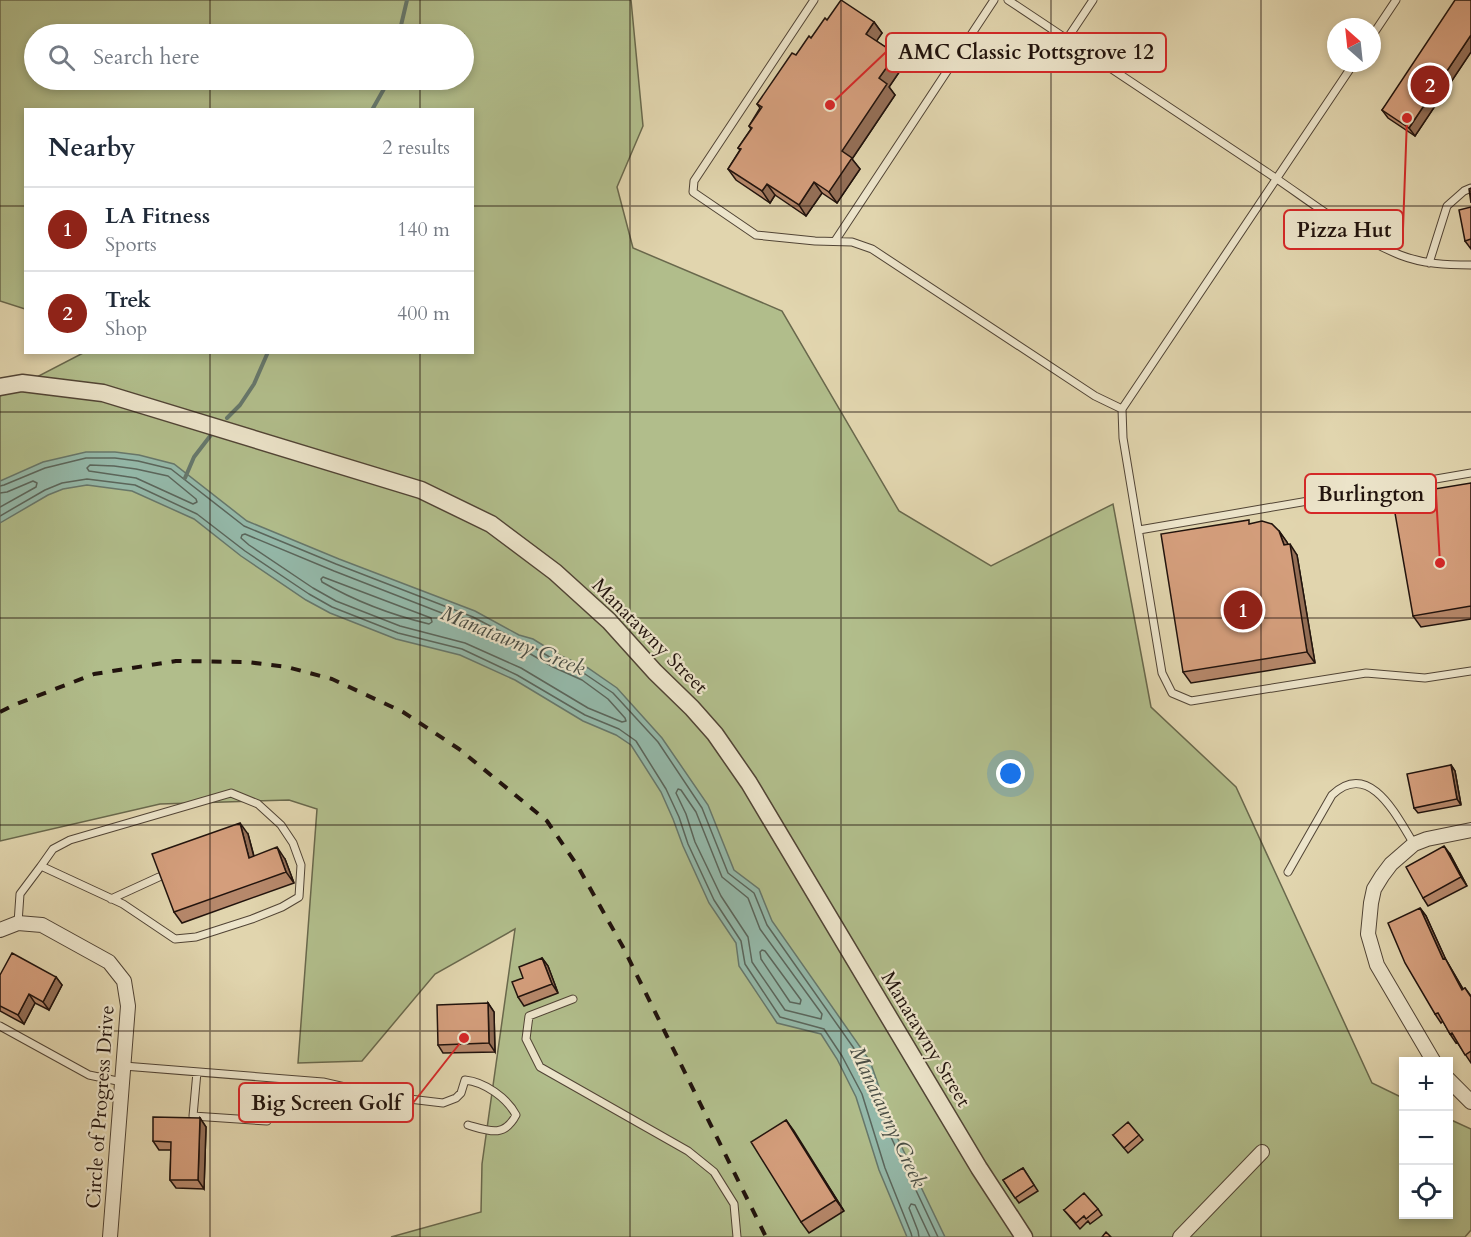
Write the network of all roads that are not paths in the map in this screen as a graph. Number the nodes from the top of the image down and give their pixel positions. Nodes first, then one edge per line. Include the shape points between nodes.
1 (814, 0) edge
2 (994, 0) edge
3 (1008, 0) edge
4 (1093, 0) edge
5 (1396, 0) edge
6 (1381, 22) edge
7 (1067, 39) junction
8 (1348, 72) edge
9 (1277, 178) junction
10 (1471, 188) edge
11 (835, 241) junction
12 (1430, 263) junction
13 (1471, 265) edge
14 (0, 387) edge
15 (1122, 409) junction
16 (1471, 473) edge
17 (1140, 530) junction
18 (1471, 671) edge
19 (1471, 830) edge
20 (1414, 844) junction
21 (41, 866) junction
22 (1288, 872) dead end
23 (159, 878) edge
24 (111, 899) junction
25 (18, 922) junction
26 (0, 930) edge
27 (573, 999) dead end
28 (0, 1026) edge
29 (1431, 1057) edge
30 (124, 1066) junction
31 (197, 1072) junction
32 (122, 1082) junction
33 (1453, 1083) edge
34 (1471, 1102) edge
35 (267, 1121) dead end
36 (468, 1125) dead end
37 (1262, 1152) dead end
38 (110, 1237) edge
39 (737, 1237) edge
40 (1024, 1237) edge
41 (1180, 1237) edge

1 - 11 lane via 694,181 693,192 756,235
2 - 11 lane
3 - 7 lane
4 - 7 lane
5 - 6 lane
7 - 9 lane
8 - 9 lane
9 - 12 lane via 1380,246
9 - 15 lane
10 - 12 lane via 1447,206
11 - 15 lane via 872,249 1095,396
12 - 13 lane
14 - 40 street, Manatawny Street via 22,383 103,393 421,490 491,524 555,572 609,621 692,708 749,783
15 - 17 lane via 1123,438
16 - 17 lane
17 - 18 lane via 1162,673 1172,693 1191,702 1366,673 1425,678
19 - 20 street
20 - 22 lane via 1380,793 1364,785 1344,786 1332,795
20 - 29 street via 1391,864 1374,889 1368,934 1377,965
21 - 24 lane
21 - 24 lane via 53,849 70,840 231,793 258,804 281,825 301,865 299,897 282,907 196,937 175,939
21 - 25 lane via 20,894
23 - 24 lane
25 - 26 street
25 - 30 street, Circle of Progress Drive via 42,925 110,962 124,981 128,1006
27 - 39 lane via 530,1016 526,1039 540,1067 688,1151 714,1172 734,1204
28 - 32 lane via 89,1075
30 - 31 lane
30 - 32 street, Circle of Progress Drive
31 - 35 lane via 193,1116
31 - 36 lane via 323,1082 384,1096 443,1103 461,1093 465,1080 497,1094 516,1115 512,1123 492,1132
32 - 38 street, Circle of Progress Drive
33 - 34 street
37 - 41 street

